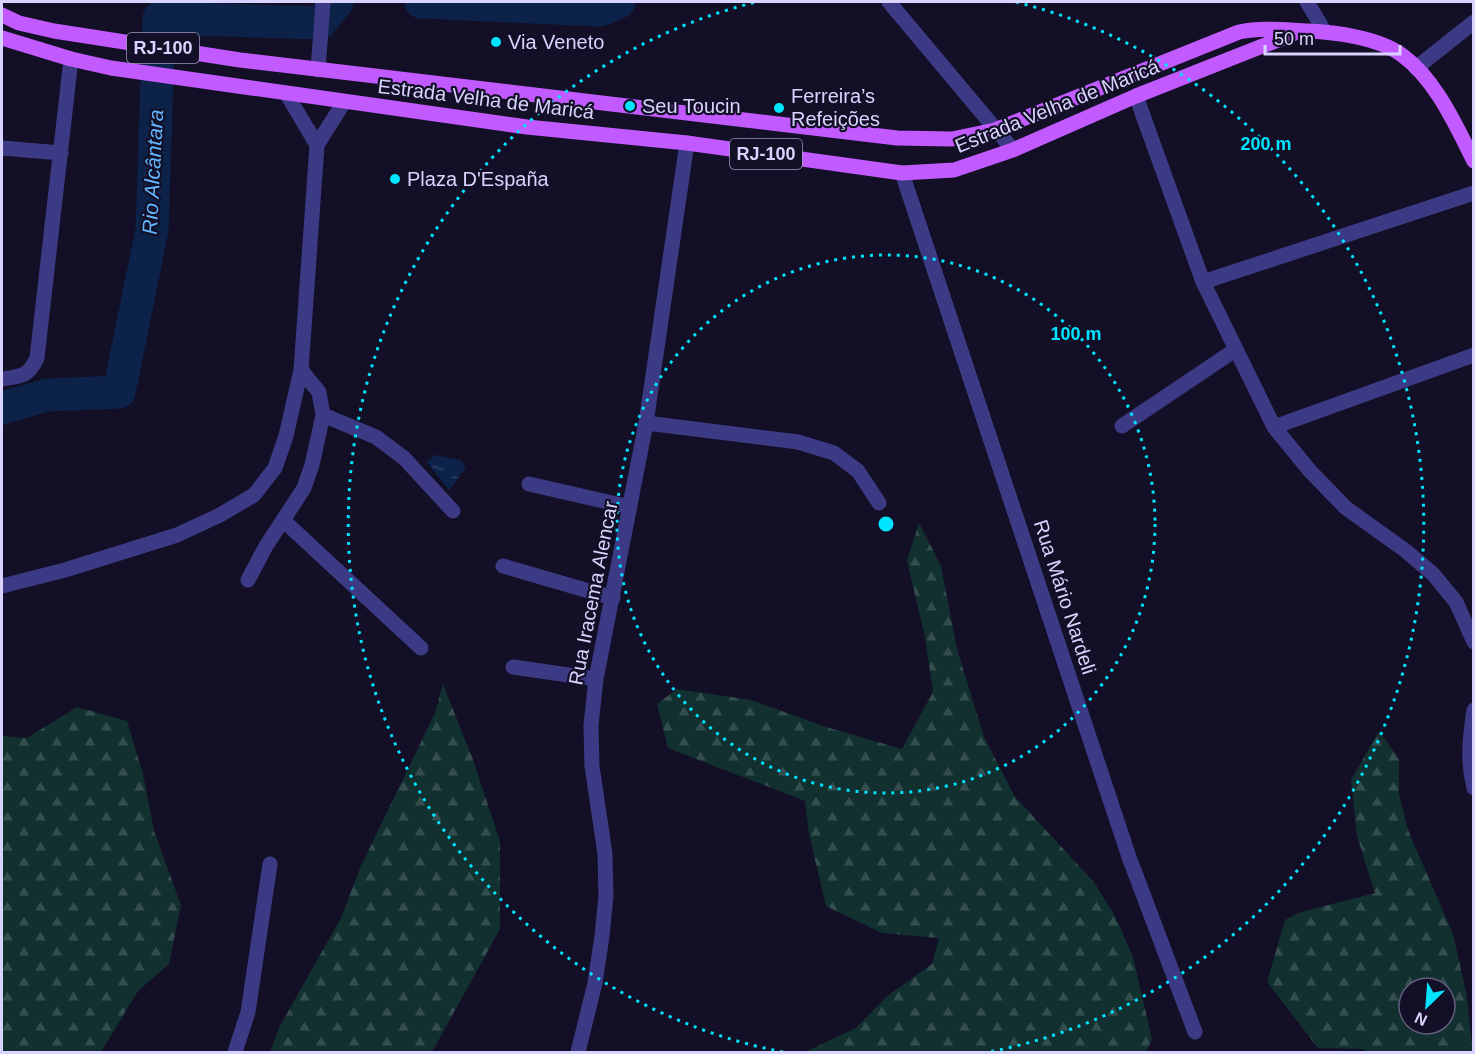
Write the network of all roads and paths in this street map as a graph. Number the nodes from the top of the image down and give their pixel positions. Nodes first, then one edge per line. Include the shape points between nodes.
1 (323, 2) edge
2 (888, 2) edge
3 (1307, 2) edge
4 (2, 15) edge
5 (1473, 22) edge
6 (1302, 31) junction
7 (1325, 32) junction
8 (2, 38) edge
9 (71, 60) junction
10 (1416, 68) junction
11 (318, 70) junction
12 (286, 93) junction
13 (1136, 96) junction
14 (344, 102) junction
15 (995, 130) junction
16 (687, 143) junction
17 (317, 145) junction
18 (2, 148) edge
19 (1012, 150) junction
20 (61, 153) junction
21 (1473, 161) edge
22 (902, 173) junction
23 (1473, 193) edge
24 (1203, 282) junction
25 (1236, 350) junction
26 (1473, 355) edge
27 (301, 370) junction
28 (2, 379) edge
29 (323, 415) junction
30 (646, 423) junction
31 (1122, 426) dead end
32 (1274, 427) junction
33 (529, 484) dead end
34 (879, 503) dead end
35 (630, 507) junction
36 (453, 511) dead end
37 (284, 521) junction
38 (503, 566) dead end
39 (248, 580) dead end
40 (2, 586) edge
41 (613, 598) junction
42 (1473, 642) edge
43 (421, 648) dead end
44 (513, 667) dead end
45 (596, 679) junction
46 (1473, 710) edge
47 (1473, 788) edge
48 (270, 864) dead end
49 (1195, 1032) dead end
50 (235, 1053) edge
51 (578, 1053) edge

1 - 11 street
2 - 15 street
3 - 7 street
4 - 11 main road, Estrada Velha de Maricá / RJ-100 via 19,23 86,36
5 - 10 street
6 - 7 main road, Estrada Velha de Maricá / RJ-100
6 - 13 main road, Estrada Velha de Maricá / RJ-100
6 - 15 main road, Estrada Velha de Maricá / RJ-100 via 1255,29 1229,35
7 - 10 main road, Estrada Velha de Maricá / RJ-100 via 1374,42 1400,53
8 - 9 main road, Estrada Velha de Maricá / RJ-100
9 - 12 main road, Estrada Velha de Maricá / RJ-100
9 - 20 street
10 - 21 main road, Estrada Velha de Maricá / RJ-100 via 1445,105
11 - 15 main road, Estrada Velha de Maricá / RJ-100 via 897,138 952,139
12 - 14 main road, Estrada Velha de Maricá / RJ-100
12 - 17 street
13 - 19 main road, Estrada Velha de Maricá / RJ-100
13 - 24 street
14 - 16 main road, Estrada Velha de Maricá / RJ-100 via 527,127
14 - 17 street
15 - 19 street
16 - 22 main road, Estrada Velha de Maricá / RJ-100
16 - 30 street, Rua Iracema Alencar
17 - 27 street
18 - 20 street
19 - 22 main road, Estrada Velha de Maricá / RJ-100 via 954,170
20 - 28 street via 37,358 32,370 24,375
22 - 49 street, Rua Mário Nardeli via 1129,857
23 - 24 street
24 - 25 street
25 - 31 street
25 - 32 street
26 - 32 street
27 - 29 street via 319,392
27 - 40 street via 275,468 254,495 177,535
29 - 36 street via 376,437 404,458
29 - 37 street via 304,488
30 - 34 street via 798,442 834,453 858,471
30 - 35 street, Rua Iracema Alencar
32 - 42 street via 1346,508 1433,574 1456,602
33 - 35 street
35 - 41 street, Rua Iracema Alencar
37 - 39 street
37 - 43 street
38 - 41 street
41 - 45 street, Rua Iracema Alencar
44 - 45 street
45 - 51 street, Rua Iracema Alencar via 592,766 605,854 606,896 595,983
46 - 47 street via 1469,741
48 - 50 street via 248,1011

